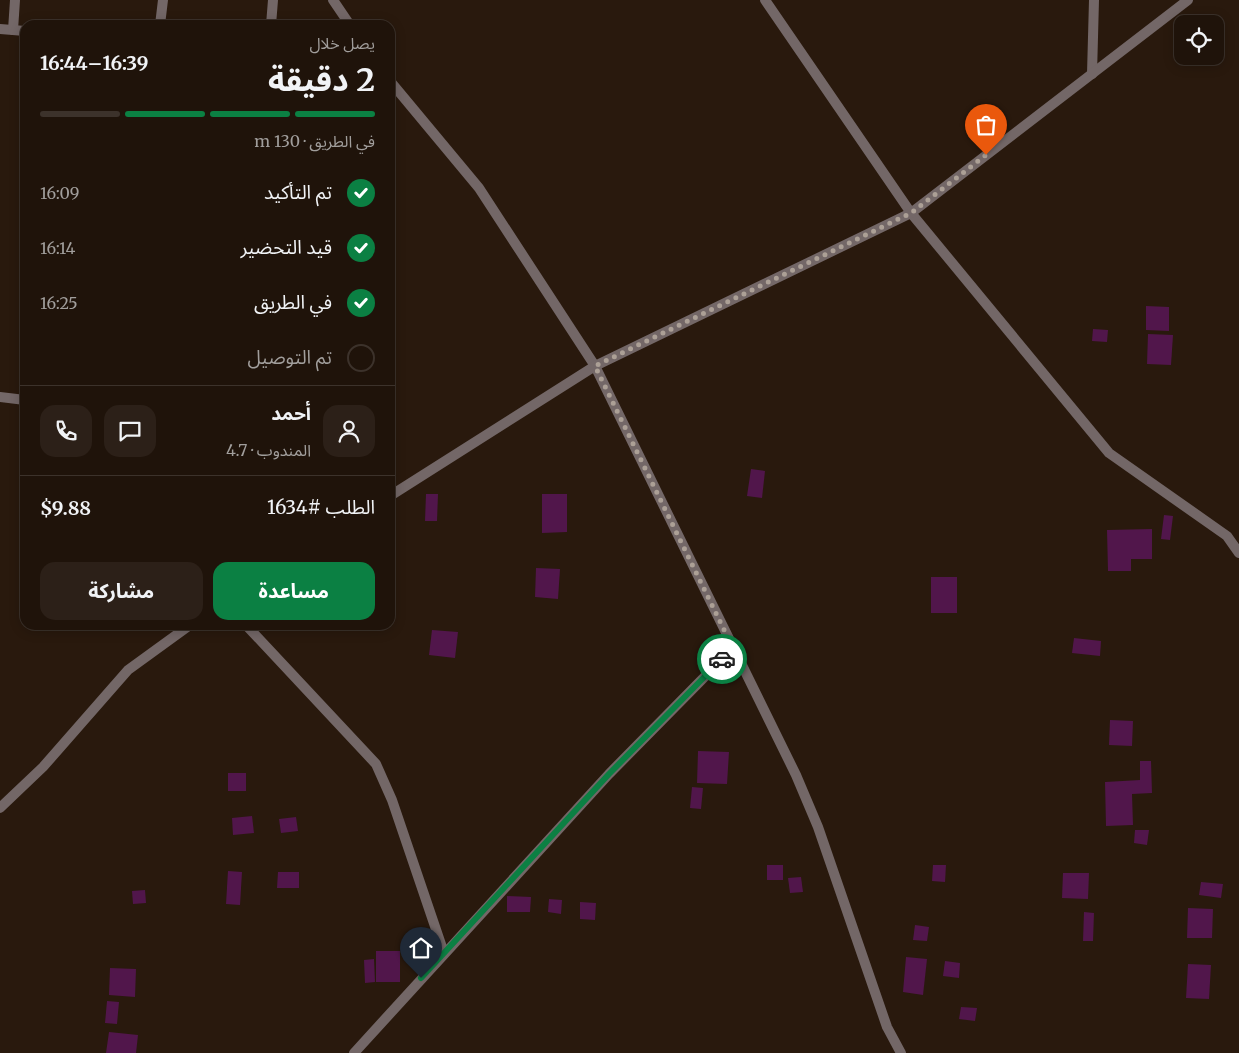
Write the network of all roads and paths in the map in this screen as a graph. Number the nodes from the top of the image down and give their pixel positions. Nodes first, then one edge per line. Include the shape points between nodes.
1 (15, 0) edge
2 (163, 0) edge
3 (273, 0) edge
4 (333, 0) edge
5 (765, 0) edge
6 (1094, 0) edge
7 (1188, 0) edge
8 (161, 20) edge
9 (271, 20) edge
10 (347, 20) edge
11 (0, 29) edge
12 (13, 30) junction
13 (20, 31) edge
14 (1092, 74) junction
15 (395, 87) edge
16 (911, 213) junction
17 (595, 366) junction
18 (0, 398) edge
19 (20, 400) edge
20 (395, 493) edge
21 (1239, 553) edge
22 (183, 630) edge
23 (251, 630) edge
24 (733, 648) junction
25 (0, 808) edge
26 (444, 953) junction
27 (354, 1053) edge
28 (901, 1053) edge

1 - 12 street
2 - 8 street
3 - 9 street
4 - 10 street
5 - 16 street
6 - 14 street
7 - 14 street
11 - 12 street
12 - 13 street
14 - 16 street
15 - 17 street via 479,188
16 - 17 street
16 - 21 street via 1108,453 1227,536
17 - 20 street
17 - 24 street
18 - 19 street
22 - 25 street via 128,670 43,767
23 - 26 street via 376,764 392,800
24 - 26 street via 609,774
24 - 28 street via 818,826 888,1027
26 - 27 street

